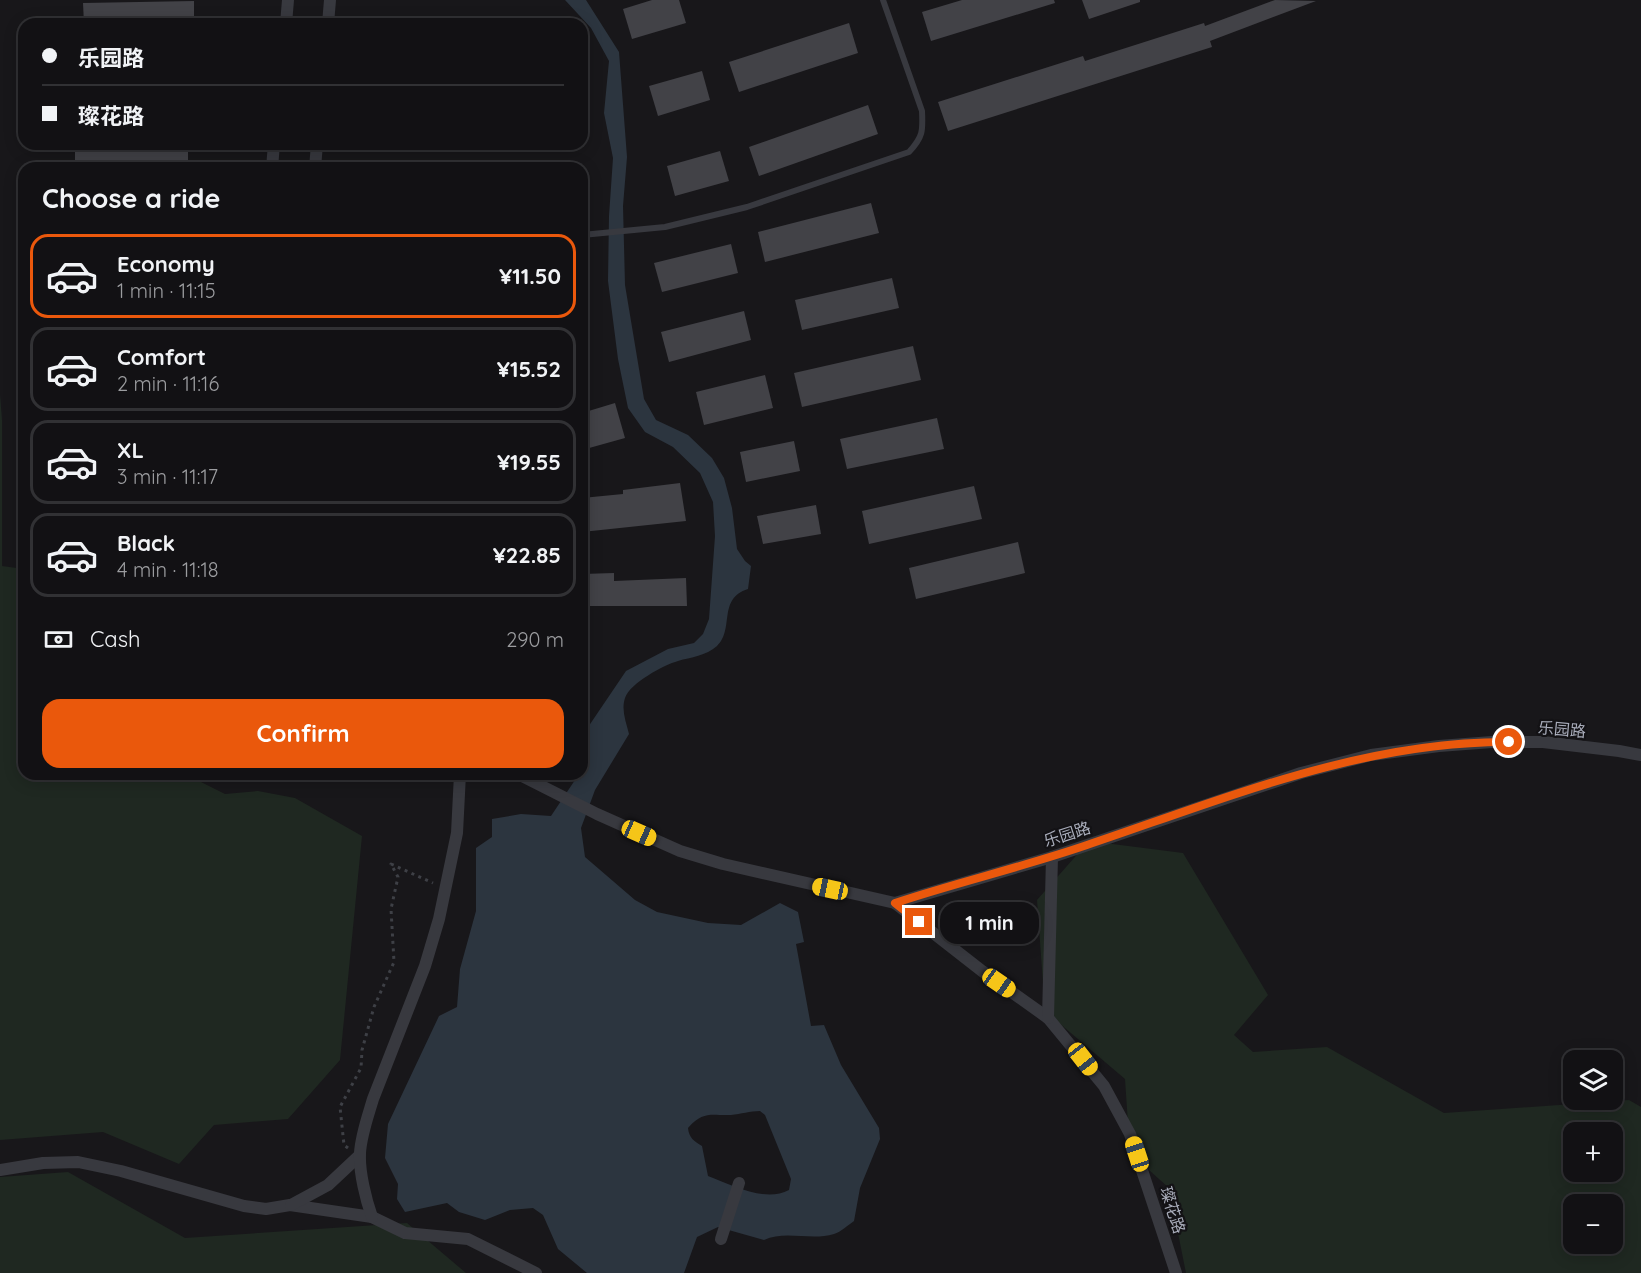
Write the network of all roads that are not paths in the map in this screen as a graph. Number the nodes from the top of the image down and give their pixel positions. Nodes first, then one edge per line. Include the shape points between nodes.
1 (288, 0) edge
2 (330, 0) edge
3 (883, 0) edge
4 (286, 18) edge
5 (328, 18) edge
6 (588, 234) edge
7 (1641, 756) edge
8 (460, 780) edge
9 (530, 780) edge
10 (1052, 857) junction
11 (895, 903) junction
12 (1048, 1018) junction
13 (360, 1155) junction
14 (0, 1170) edge
15 (739, 1183) dead end
16 (290, 1205) junction
17 (372, 1217) junction
18 (721, 1239) dead end
19 (536, 1273) edge
20 (1176, 1273) edge

1 - 4 street
2 - 5 street
3 - 6 lane via 922,111 920,141 909,152 747,207 665,227
7 - 10 street, 乐园路 via 1543,742 1439,746 1371,755 1301,773
8 - 13 street via 457,833 425,966 373,1099
9 - 11 street, 乐园路 via 680,851
10 - 11 street, 乐园路
10 - 12 street
11 - 12 street, 璨花路
12 - 20 street, 璨花路 via 1104,1086 1130,1134
13 - 16 street via 328,1185
13 - 17 street
14 - 16 street via 78,1162 244,1206 266,1209
15 - 18 street
16 - 17 street
17 - 19 street via 405,1233 468,1239

